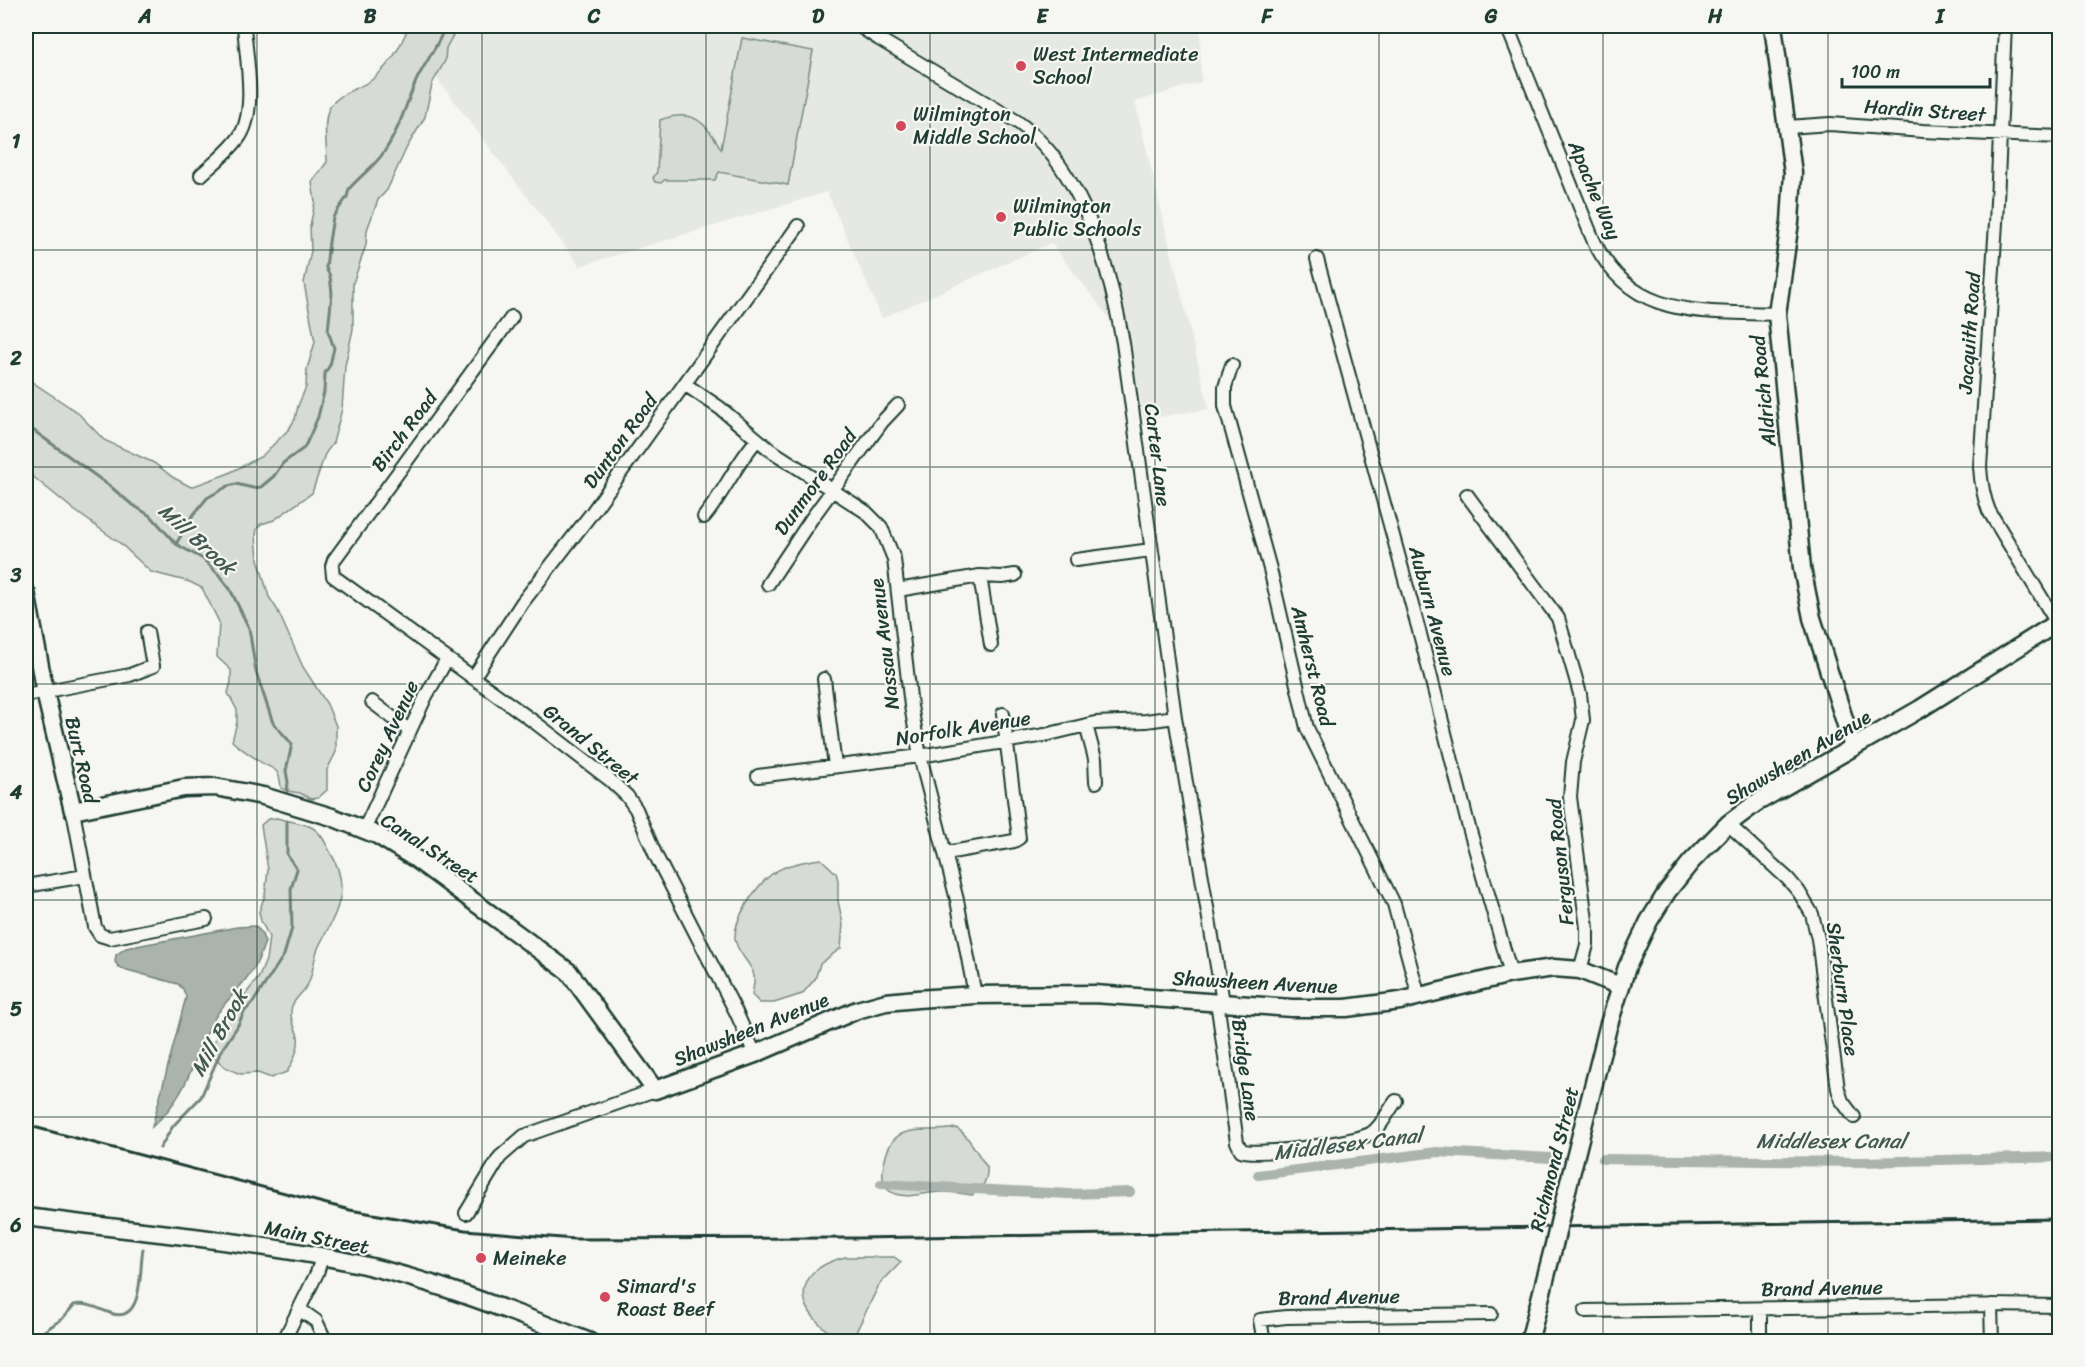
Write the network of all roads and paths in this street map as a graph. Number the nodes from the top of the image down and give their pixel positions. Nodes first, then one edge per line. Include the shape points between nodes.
1 (244, 26) edge
2 (860, 26) edge
3 (1507, 26) edge
4 (1773, 26) edge
5 (2005, 26) edge
6 (1788, 127) junction
7 (2000, 135) junction
8 (2060, 137) edge
9 (201, 176) dead end
10 (798, 226) dead end
11 (1317, 259) dead end
12 (1777, 314) junction
13 (512, 317) dead end
14 (1232, 365) dead end
15 (686, 385) junction
16 (898, 405) dead end
17 (757, 440) junction
18 (833, 490) junction
19 (1467, 495) dead end
20 (704, 517) dead end
21 (1151, 550) junction
22 (1076, 560) dead end
23 (332, 571) joint
24 (1015, 575) dead end
25 (980, 576) junction
26 (768, 584) dead end
27 (898, 590) junction
28 (26, 592) edge
29 (2058, 622) edge
30 (147, 632) dead end
31 (991, 645) dead end
32 (447, 659) junction
33 (472, 678) junction
34 (824, 679) dead end
35 (45, 692) junction
36 (26, 695) edge
37 (372, 702) dead end
38 (1003, 714) dead end
39 (1175, 717) junction
40 (1086, 725) junction
41 (410, 731) junction
42 (1007, 741) junction
43 (1853, 747) junction
44 (920, 756) junction
45 (835, 766) junction
46 (758, 776) dead end
47 (1096, 782) dead end
48 (73, 811) junction
49 (1728, 824) junction
50 (364, 830) junction
51 (946, 852) junction
52 (85, 876) junction
53 (26, 886) edge
54 (206, 920) dead end
55 (1580, 970) junction
56 (1511, 974) junction
57 (1620, 986) junction
58 (975, 995) junction
59 (1419, 997) junction
60 (1220, 1002) junction
61 (755, 1054) junction
62 (655, 1089) junction
63 (1396, 1101) dead end
64 (1854, 1117) dead end
65 (466, 1213) dead end
66 (26, 1217) edge
67 (322, 1257) junction
68 (1991, 1305) junction
69 (2060, 1306) edge
70 (299, 1308) junction
71 (1760, 1309) junction
72 (1585, 1311) dead end
73 (1491, 1314) dead end
74 (283, 1341) edge
75 (326, 1341) edge
76 (590, 1341) edge
77 (1264, 1341) edge
78 (1529, 1341) edge
79 (1760, 1341) edge
80 (1992, 1341) edge

1 - 9 street via 250,97 246,123 230,148
2 - 21 street, Carter Lane via 1027,129 1047,147 1071,183 1101,252 1114,298
3 - 12 street, Apache Way via 1593,240 1616,275 1643,296 1674,308
4 - 6 street, Aldrich Road
5 - 7 street, Jacquith Road
6 - 7 street, Hardin Street via 1840,124
6 - 12 street, Aldrich Road via 1793,166 1792,206
7 - 8 street, Hardin Street
7 - 29 street, Jacquith Road via 1980,467 1982,489 1993,518
10 - 15 street, Dunton Road
11 - 56 street, Auburn Avenue
12 - 43 street, Aldrich Road via 1804,585
13 - 23 street, Birch Road via 334,560
14 - 59 street, Amherst Road via 1225,387 1225,406 1270,569 1307,728 1394,904
15 - 17 street, Nassau Avenue
15 - 33 street, Dunton Road via 526,597
16 - 18 street, Dunmore Road
17 - 18 street, Nassau Avenue
17 - 20 street
18 - 26 street, Dunmore Road
18 - 27 street, Nassau Avenue via 882,527 892,553
19 - 55 street, Ferguson Road via 1558,618 1580,694 1583,720 1570,797 1587,928
21 - 22 street
21 - 39 street, Carter Lane
23 - 32 street, Grand Street via 337,580
24 - 25 street
25 - 27 street
25 - 31 street
27 - 44 street, Nassau Avenue
28 - 35 street, Burt Road
29 - 43 street, Shawsheen Avenue
30 - 35 street via 153,666 130,675
32 - 33 street, Grand Street
32 - 41 street, Corey Avenue
33 - 61 street, Grand Street via 627,796
34 - 45 street
35 - 36 street
35 - 48 street, Burt Road
37 - 41 street
38 - 42 street
39 - 40 street, Norfolk Avenue
39 - 60 street, Carter Lane
40 - 42 street, Norfolk Avenue
40 - 47 street
41 - 50 street, Corey Avenue
42 - 44 street, Norfolk Avenue
42 - 51 street via 1019,838
43 - 49 street, Shawsheen Avenue via 1771,793
44 - 45 street, Norfolk Avenue
44 - 51 street, Nassau Avenue
45 - 46 street, Norfolk Avenue
48 - 50 street, Canal Street via 184,788 214,786 263,796
48 - 52 street, Burt Road
49 - 57 street, Shawsheen Avenue via 1667,892 1641,936
49 - 64 street, Sherburn Place via 1788,879 1812,914 1836,1078 1842,1101
50 - 62 street, Canal Street via 409,854 569,972
51 - 58 street, Nassau Avenue
52 - 53 street
52 - 54 street, Burt Road via 100,935 110,938
55 - 56 street, Shawsheen Avenue via 1554,968
55 - 57 street, Shawsheen Avenue
56 - 59 street, Shawsheen Avenue
57 - 78 street, Richmond Street, bridge
58 - 60 street, Shawsheen Avenue via 1094,994
58 - 61 street, Shawsheen Avenue via 871,1006
59 - 60 street, Shawsheen Avenue via 1328,1009
60 - 63 street, Bridge Lane via 1241,1150 1285,1150 1367,1135
61 - 62 street, Shawsheen Avenue
62 - 65 street, Shawsheen Avenue via 524,1136 500,1157
66 - 67 street, Main Street
67 - 70 street
67 - 76 street, Main Street via 434,1285
68 - 69 street, Brand Avenue
68 - 71 street, Brand Avenue
68 - 80 street
70 - 74 street
70 - 75 street via 316,1321
71 - 72 street, Brand Avenue
71 - 79 street
73 - 77 street, Brand Avenue via 1260,1320

